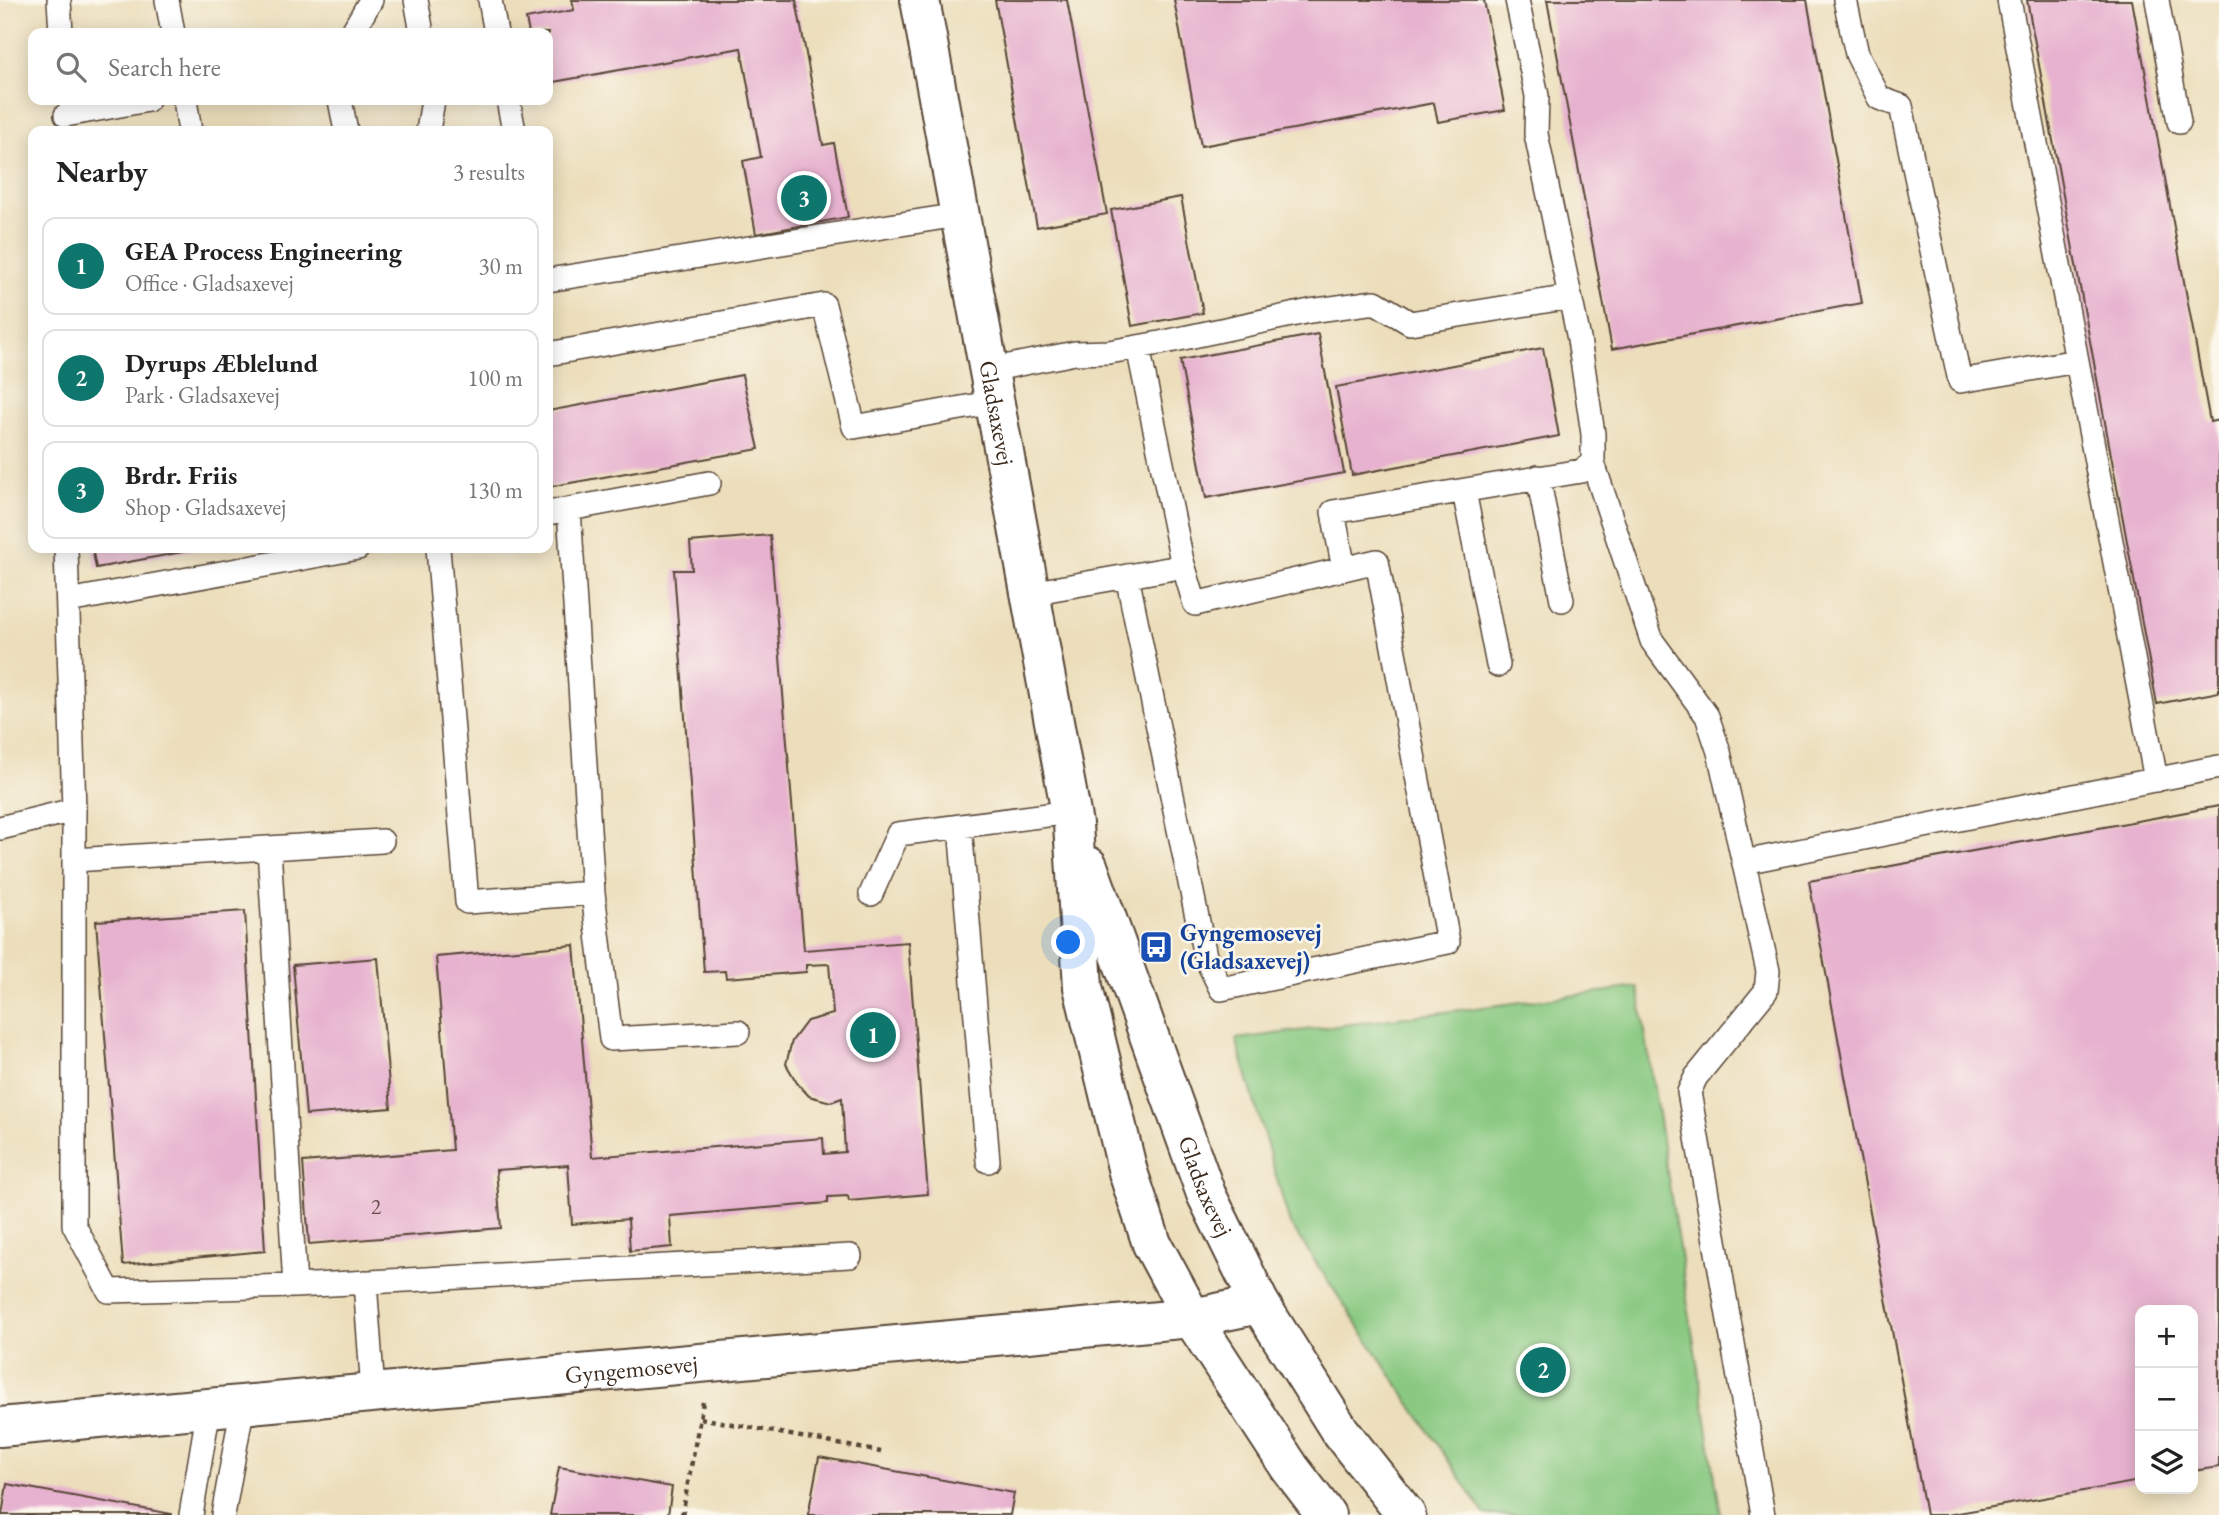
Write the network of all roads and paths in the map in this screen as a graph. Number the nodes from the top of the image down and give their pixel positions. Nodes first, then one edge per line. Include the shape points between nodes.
1 (59, 0) edge
2 (167, 0) edge
3 (371, 0) edge
4 (416, 0) edge
5 (490, 0) edge
6 (920, 0) edge
7 (1517, 0) edge
8 (1845, 0) edge
9 (2009, 0) edge
10 (2157, 0) edge
11 (61, 28) edge
12 (172, 28) edge
13 (355, 28) edge
14 (421, 28) edge
15 (495, 28) edge
16 (121, 105) edge
17 (186, 105) edge
18 (341, 105) edge
19 (432, 105) edge
20 (509, 105) edge
21 (66, 115) edge
22 (2179, 122) dead end
23 (189, 126) edge
24 (345, 126) edge
25 (429, 126) edge
26 (513, 126) edge
27 (958, 215) junction
28 (553, 279) edge
29 (1570, 297) junction
30 (1138, 347) junction
31 (553, 353) edge
32 (2077, 361) junction
33 (992, 386) junction
34 (1593, 463) junction
35 (1538, 477) junction
36 (709, 483) dead end
37 (1464, 491) junction
38 (558, 511) edge
39 (66, 553) edge
40 (331, 553) edge
41 (438, 553) edge
42 (1182, 561) junction
43 (1344, 569) junction
44 (1127, 576) junction
45 (1030, 593) junction
46 (1562, 600) dead end
47 (68, 601) junction
48 (1498, 665) dead end
49 (2219, 767) edge
50 (2156, 780) junction
51 (74, 810) junction
52 (1072, 818) junction
53 (960, 826) junction
54 (0, 828) edge
55 (382, 841) dead end
56 (269, 848) junction
57 (74, 860) junction
58 (1744, 862) junction
59 (593, 893) junction
60 (871, 894) dead end
61 (738, 1032) dead end
62 (988, 1161) dead end
63 (850, 1256) dead end
64 (365, 1282) junction
65 (295, 1286) junction
66 (1260, 1304) junction
67 (1192, 1318) junction
68 (711, 1361) junction
69 (373, 1392) junction
70 (226, 1405) junction
71 (701, 1418) junction
72 (0, 1427) edge
73 (881, 1452) dead end
74 (191, 1515) edge
75 (223, 1515) edge
76 (682, 1515) edge
77 (1326, 1515) edge
78 (1406, 1515) edge
79 (1763, 1515) edge

1 - 11 lane
2 - 12 lane
3 - 13 lane
4 - 14 lane
5 - 15 lane
6 - 27 street, Gladsaxevej
7 - 29 lane via 1537,96 1536,134
8 - 32 lane via 1857,54 1879,98 1901,106 1960,381
9 - 32 lane
10 - 22 lane
16 - 21 lane
17 - 23 lane
18 - 24 lane
19 - 25 lane
20 - 26 lane
27 - 28 lane
27 - 33 street, Gladsaxevej
29 - 30 lane via 1410,323 1375,302
29 - 34 lane via 1593,433
30 - 33 lane via 1075,353
30 - 42 lane
31 - 33 lane via 824,305 854,427
32 - 50 lane
33 - 45 street, Gladsaxevej
34 - 35 lane via 1581,471
34 - 58 lane via 1652,642 1707,716
35 - 37 lane
35 - 46 lane
36 - 38 lane
37 - 43 lane via 1333,512
37 - 48 lane
38 - 59 lane
39 - 47 lane
40 - 47 lane
41 - 59 lane via 467,902
42 - 43 lane via 1195,604
42 - 44 lane via 1174,568
43 - 44 lane via 1377,561 1448,942 1221,989 1205,956
44 - 45 lane
45 - 52 street, Gladsaxevej
47 - 51 lane
49 - 50 lane
50 - 58 lane
51 - 54 lane
51 - 57 lane
52 - 53 lane
52 - 66 street, Gladsaxevej via 1206,1194
52 - 67 street, Gladsaxevej via 1083,987 1128,1172 1152,1244
53 - 60 lane via 898,834
53 - 62 lane
55 - 56 lane
56 - 57 lane
56 - 65 lane
57 - 65 lane via 74,1225 109,1291
58 - 79 lane via 1768,971 1766,991 1696,1077 1689,1092
59 - 61 lane via 611,1039
63 - 64 lane
64 - 65 lane
64 - 69 lane
66 - 67 street, Gyngemosevej
66 - 78 street, Gladsaxevej via 1340,1432
67 - 68 street, Gyngemosevej
67 - 77 street, Gladsaxevej
68 - 69 street, Gyngemosevej
68 - 71 path
69 - 70 street, Gyngemosevej
70 - 72 street, Gyngemosevej
70 - 74 lane
70 - 75 lane
71 - 73 path
71 - 76 path

